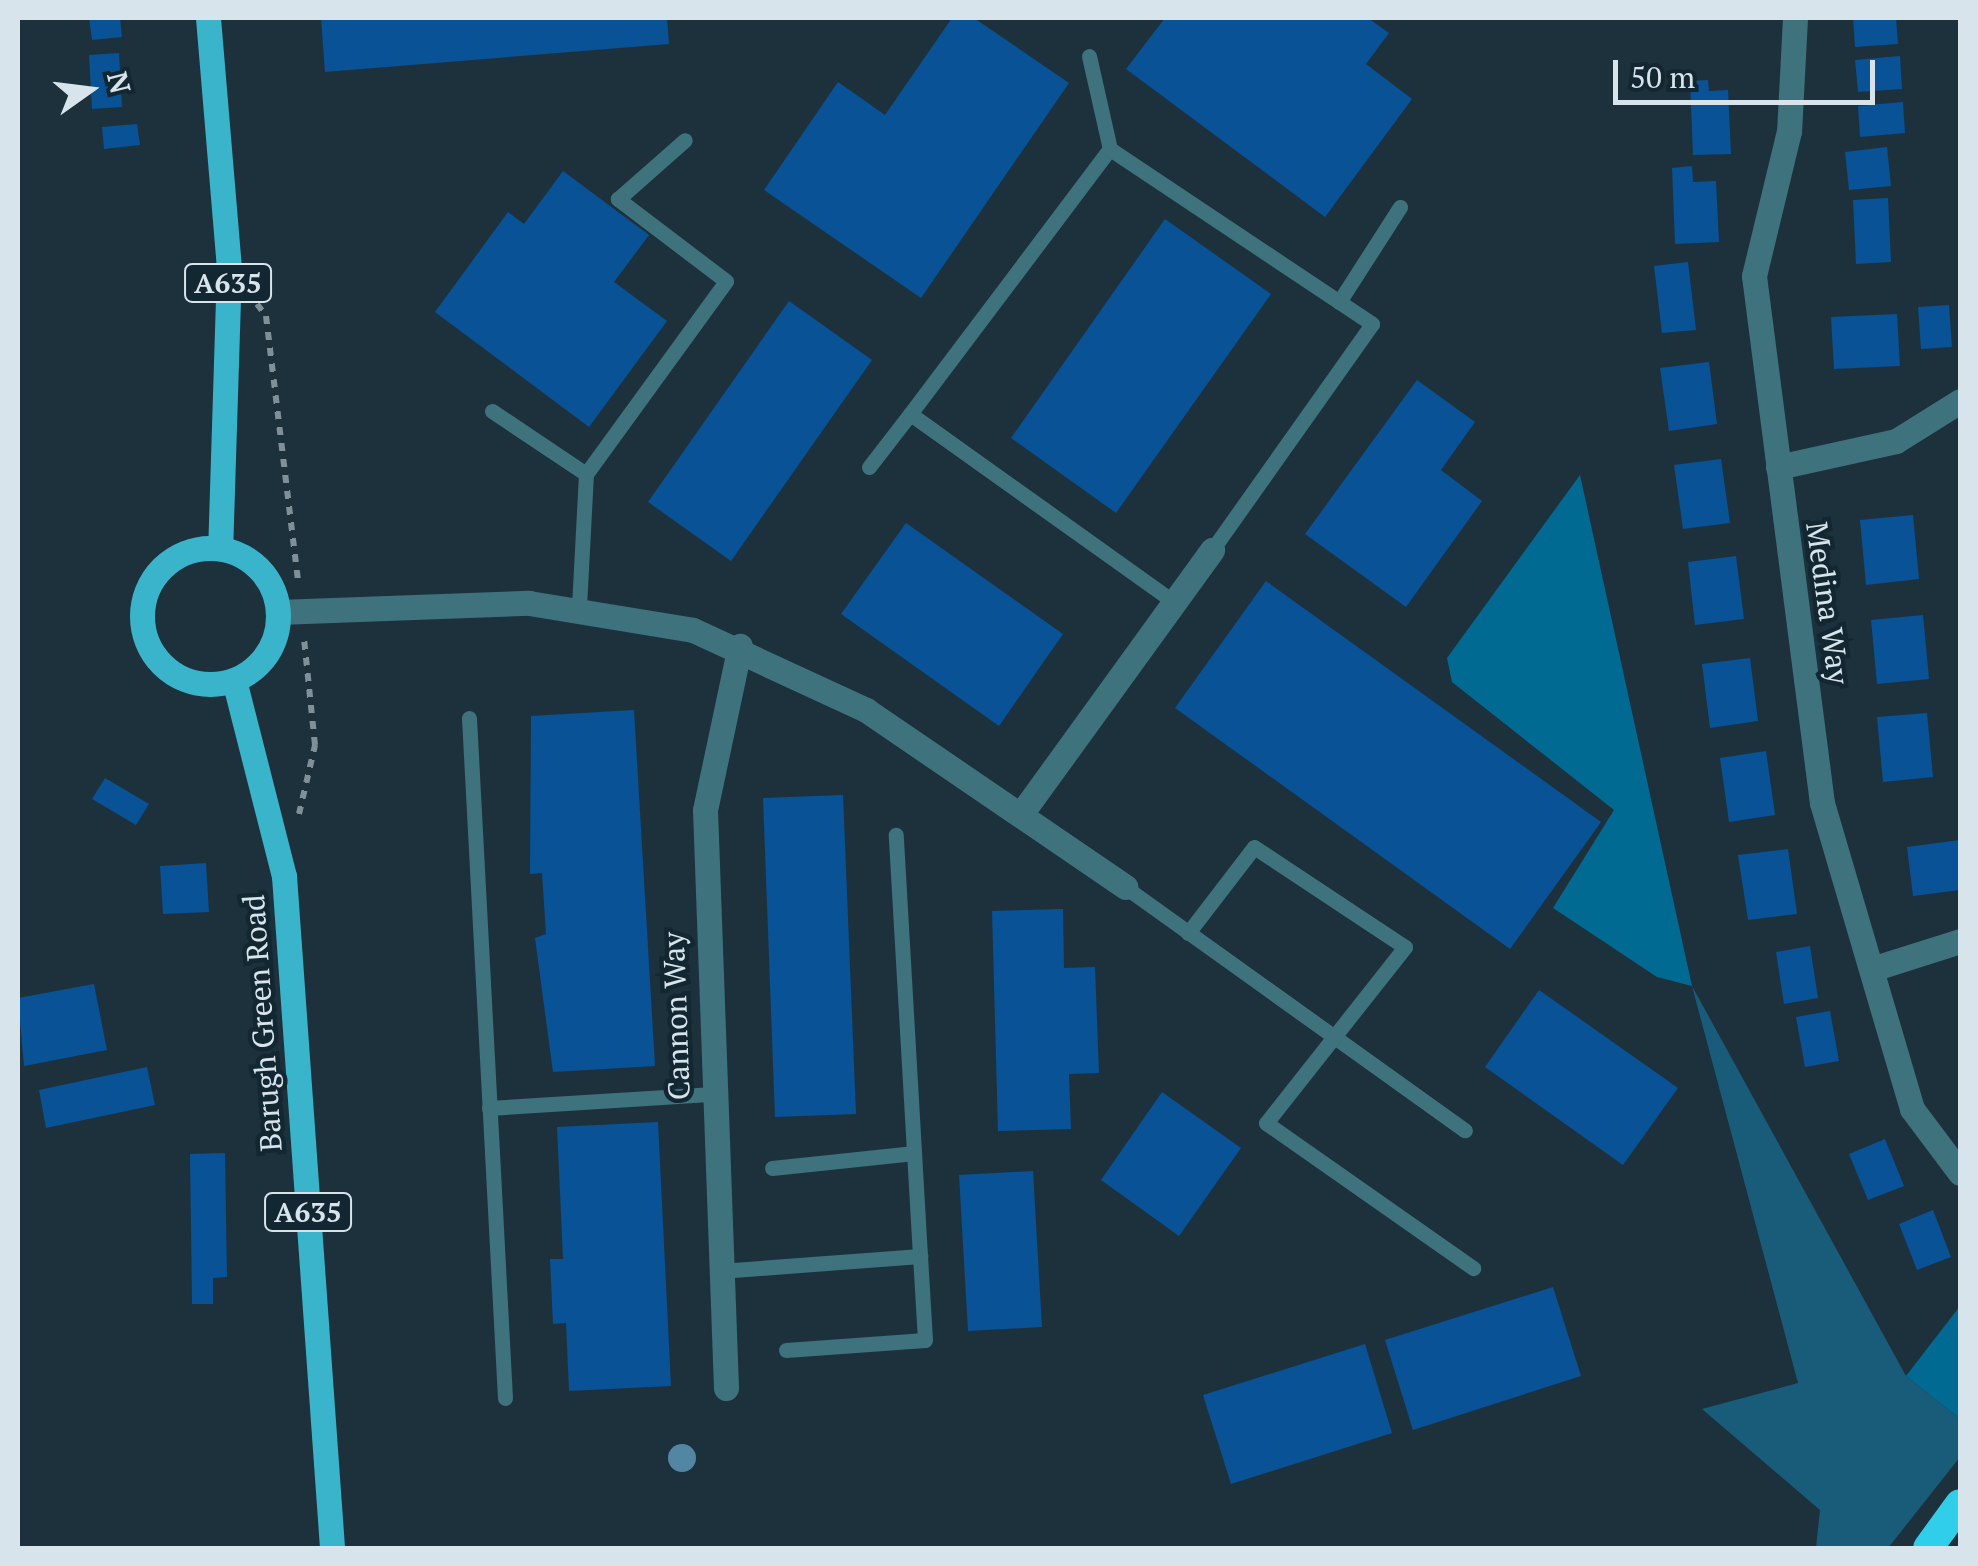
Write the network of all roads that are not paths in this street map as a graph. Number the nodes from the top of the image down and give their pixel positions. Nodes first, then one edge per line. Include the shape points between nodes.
1 (208, 18) edge
2 (1795, 18) edge
3 (1090, 56) dead end
4 (686, 140) dead end
5 (1110, 148) junction
6 (1400, 207) dead end
7 (1339, 302) junction
8 (1960, 401) edge
9 (492, 411) dead end
10 (910, 414) junction
11 (869, 467) dead end
12 (1778, 467) junction
13 (586, 474) junction
14 (220, 548) junction
15 (1212, 550) joint
16 (1174, 602) junction
17 (579, 606) junction
18 (290, 612) junction
19 (740, 646) junction
20 (234, 680) junction
21 (468, 718) dead end
22 (1022, 814) junction
23 (896, 835) dead end
24 (1125, 887) joint
25 (1188, 932) junction
26 (1960, 941) edge
27 (1876, 968) junction
28 (1335, 1037) junction
29 (710, 1094) junction
30 (489, 1108) junction
31 (1465, 1130) dead end
32 (914, 1153) junction
33 (772, 1168) dead end
34 (1960, 1173) edge
35 (920, 1256) junction
36 (1473, 1268) dead end
37 (720, 1271) junction
38 (786, 1350) dead end
39 (726, 1388) dead end
40 (505, 1398) dead end
41 (1959, 1508) edge
42 (332, 1548) edge
43 (1928, 1548) edge

1 - 14 main road, A635 via 229,267
2 - 12 street, Medina Way via 1789,131 1754,276
3 - 5 lane
4 - 13 lane via 618,199 726,280
5 - 7 lane
5 - 10 lane
6 - 7 lane
7 - 15 lane via 1372,324
8 - 12 street via 1896,441
9 - 13 lane
10 - 11 lane
10 - 16 lane
12 - 27 street, Medina Way via 1822,803 1839,882
13 - 17 lane
14 - 18 main road via 257,566
14 - 20 main road via 166,564 143,615 146,637 172,672 191,681
15 - 16 street
16 - 22 street
17 - 18 street
17 - 19 street
18 - 20 main road via 264,658
19 - 22 street via 866,710
19 - 29 street, Cannon Way via 705,810
20 - 42 main road, Barugh Green Road / A635 via 284,876
21 - 30 lane
22 - 24 street
23 - 32 lane
24 - 25 lane
25 - 28 lane
25 - 28 lane via 1254,847 1405,947
26 - 27 street
27 - 34 street, Medina Way via 1912,1109
28 - 31 lane
28 - 36 lane via 1266,1123
29 - 30 lane
29 - 37 street, Cannon Way
30 - 40 lane
32 - 33 lane
32 - 35 lane
35 - 37 lane
35 - 38 lane via 925,1340
37 - 39 street, Cannon Way
41 - 43 highway

